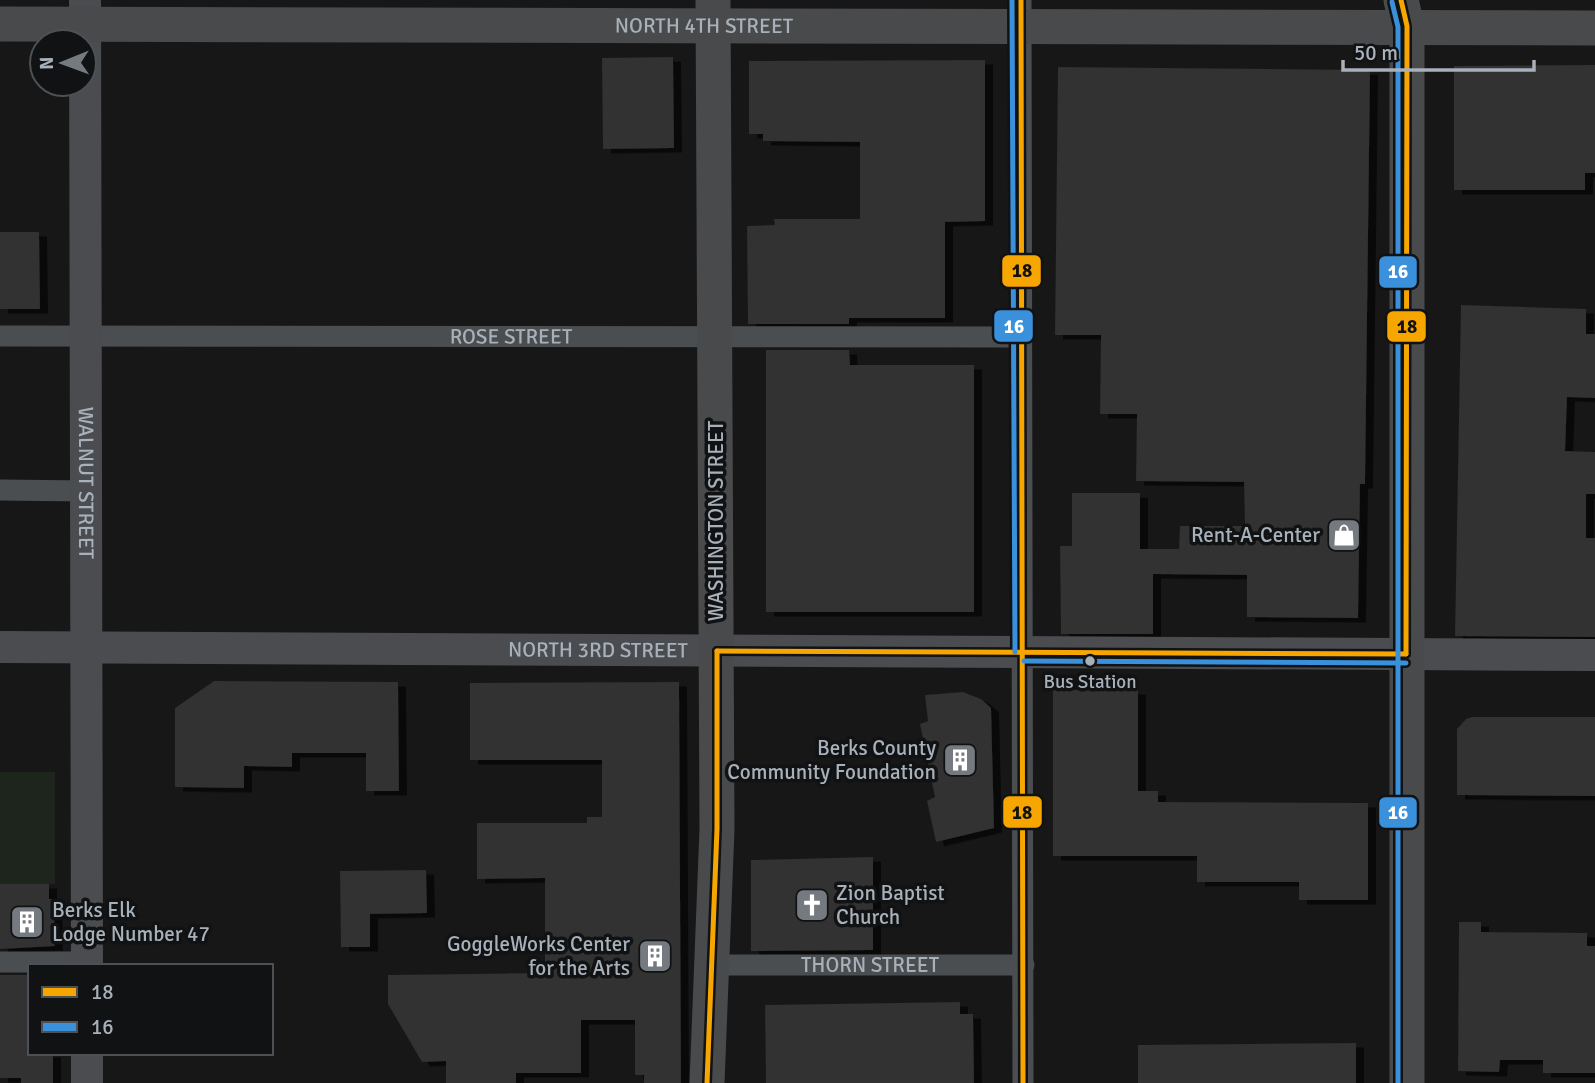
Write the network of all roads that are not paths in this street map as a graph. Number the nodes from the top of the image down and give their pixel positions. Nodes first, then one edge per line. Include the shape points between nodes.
1 (1409, 9) edge
2 (85, 12) edge
3 (714, 12) edge
4 (1021, 12) edge
5 (0, 24) edge
6 (1595, 28) edge
7 (0, 336) edge
8 (86, 337) junction
9 (715, 337) junction
10 (1023, 337) junction
11 (0, 490) edge
12 (87, 491) junction
13 (0, 648) edge
14 (87, 648) junction
15 (717, 651) junction
16 (1024, 652) junction
17 (1406, 654) junction
18 (1595, 655) edge
19 (0, 962) edge
20 (87, 964) edge
21 (714, 965) junction
22 (1024, 965) junction
23 (87, 1055) edge
24 (87, 1083) edge
25 (707, 1083) edge
26 (1023, 1083) edge
27 (1407, 1083) edge

1 - 4 main road, NORTH 4TH STREET
1 - 6 main road, NORTH 4TH STREET
1 - 17 main road
2 - 3 main road, NORTH 4TH STREET
2 - 5 main road, NORTH 4TH STREET
2 - 8 street, WALNUT STREET
3 - 4 main road, NORTH 4TH STREET
3 - 9 main road, WASHINGTON STREET
4 - 10 street
7 - 8 street, ROSE STREET
8 - 9 street, ROSE STREET
8 - 12 street, WALNUT STREET
9 - 10 street, ROSE STREET
9 - 15 main road, WASHINGTON STREET
10 - 16 street
11 - 12 street
12 - 14 street, WALNUT STREET
13 - 14 street, NORTH 3RD STREET
14 - 15 street, NORTH 3RD STREET
14 - 20 street, WALNUT STREET
15 - 16 street, NORTH 3RD STREET
15 - 21 main road, WASHINGTON STREET
16 - 17 street, NORTH 3RD STREET
16 - 22 street
17 - 18 street, NORTH 3RD STREET
17 - 27 main road
19 - 20 street
21 - 22 street, THORN STREET
21 - 25 main road, WASHINGTON STREET
22 - 26 street
23 - 24 street

